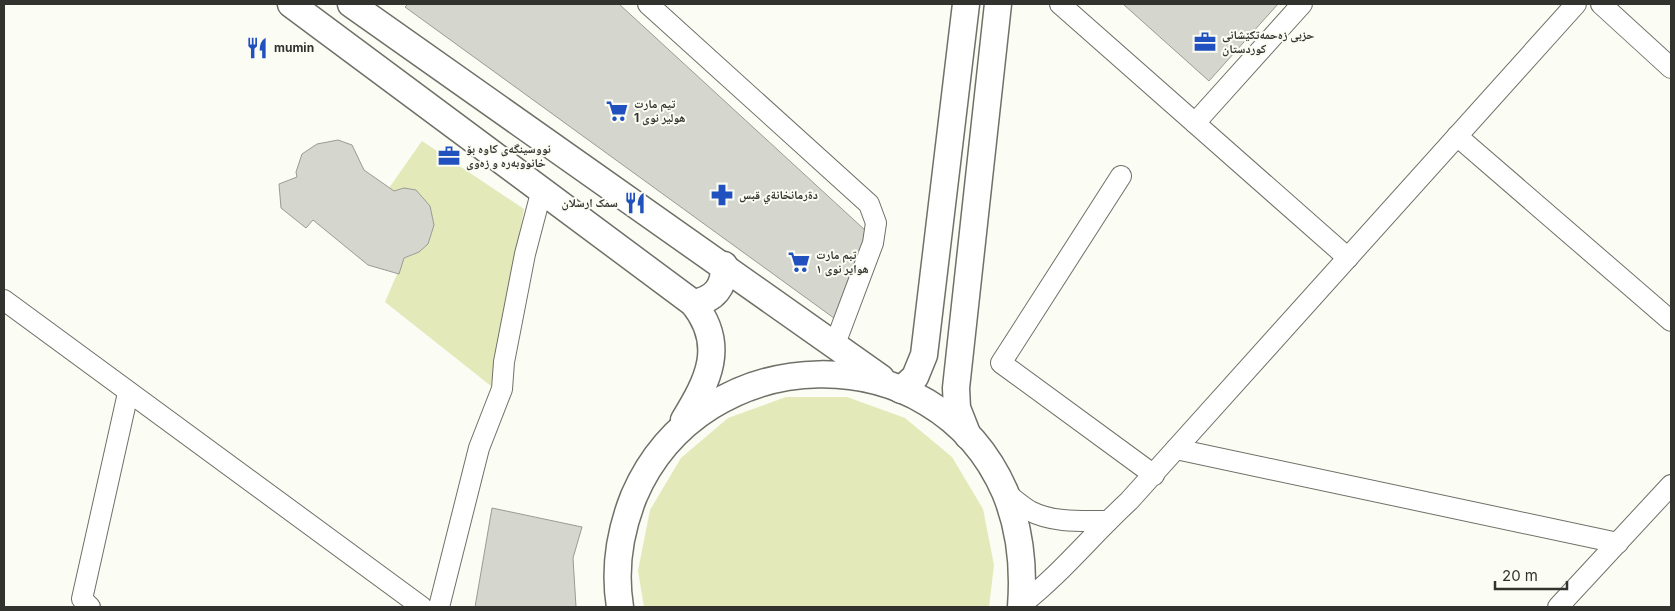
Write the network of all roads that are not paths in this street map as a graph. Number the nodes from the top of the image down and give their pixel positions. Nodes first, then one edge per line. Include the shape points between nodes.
1 (291, 4) edge
2 (351, 4) edge
3 (378, 4) edge
4 (648, 4) edge
5 (966, 4) edge
6 (998, 4) edge
7 (1060, 4) edge
8 (1302, 4) edge
9 (1576, 4) edge
10 (1601, 4) edge
11 (392, 34) junction
12 (1671, 68) edge
13 (1195, 123) junction
14 (1457, 136) junction
15 (1121, 176) dead end
16 (542, 189) junction
17 (1348, 258) junction
18 (724, 266) junction
19 (4, 300) edge
20 (693, 303) junction
21 (1671, 321) edge
22 (835, 344) junction
23 (896, 388) junction
24 (128, 393) junction
25 (676, 433) junction
26 (970, 439) junction
27 (1176, 449) junction
28 (1154, 474) junction
29 (1671, 485) edge
30 (1004, 492) junction
31 (1108, 521) junction
32 (1618, 543) junction
33 (1021, 606) edge
34 (90, 607) edge
35 (422, 607) edge
36 (439, 607) edge
37 (620, 607) edge
38 (1558, 607) edge

1 - 16 street
2 - 11 street
3 - 11 street
4 - 22 street via 869,204 876,223 874,243
5 - 23 street via 924,355 915,377
6 - 26 street via 956,388 958,408
7 - 13 street
8 - 13 street
9 - 14 street
10 - 12 street
11 - 18 street
13 - 17 street
14 - 17 street
14 - 21 street
15 - 28 street via 1001,364
16 - 20 street
16 - 36 street via 523,263 502,389 479,448
17 - 27 street
18 - 20 street via 722,284 717,292 710,298
18 - 22 street
19 - 24 street
20 - 25 street via 706,325 710,363 704,387
22 - 23 street
23 - 25 street via 860,377 794,374 730,394 702,411
23 - 26 street via 920,399
24 - 34 street via 82,599
24 - 35 street
25 - 37 street via 640,483 628,512 620,542
26 - 30 street
27 - 28 street
27 - 32 street
28 - 31 street
29 - 32 street
30 - 31 street via 1030,511 1051,517 1072,522
30 - 33 street via 1015,522 1020,554
31 - 33 street via 1048,584
32 - 38 street

